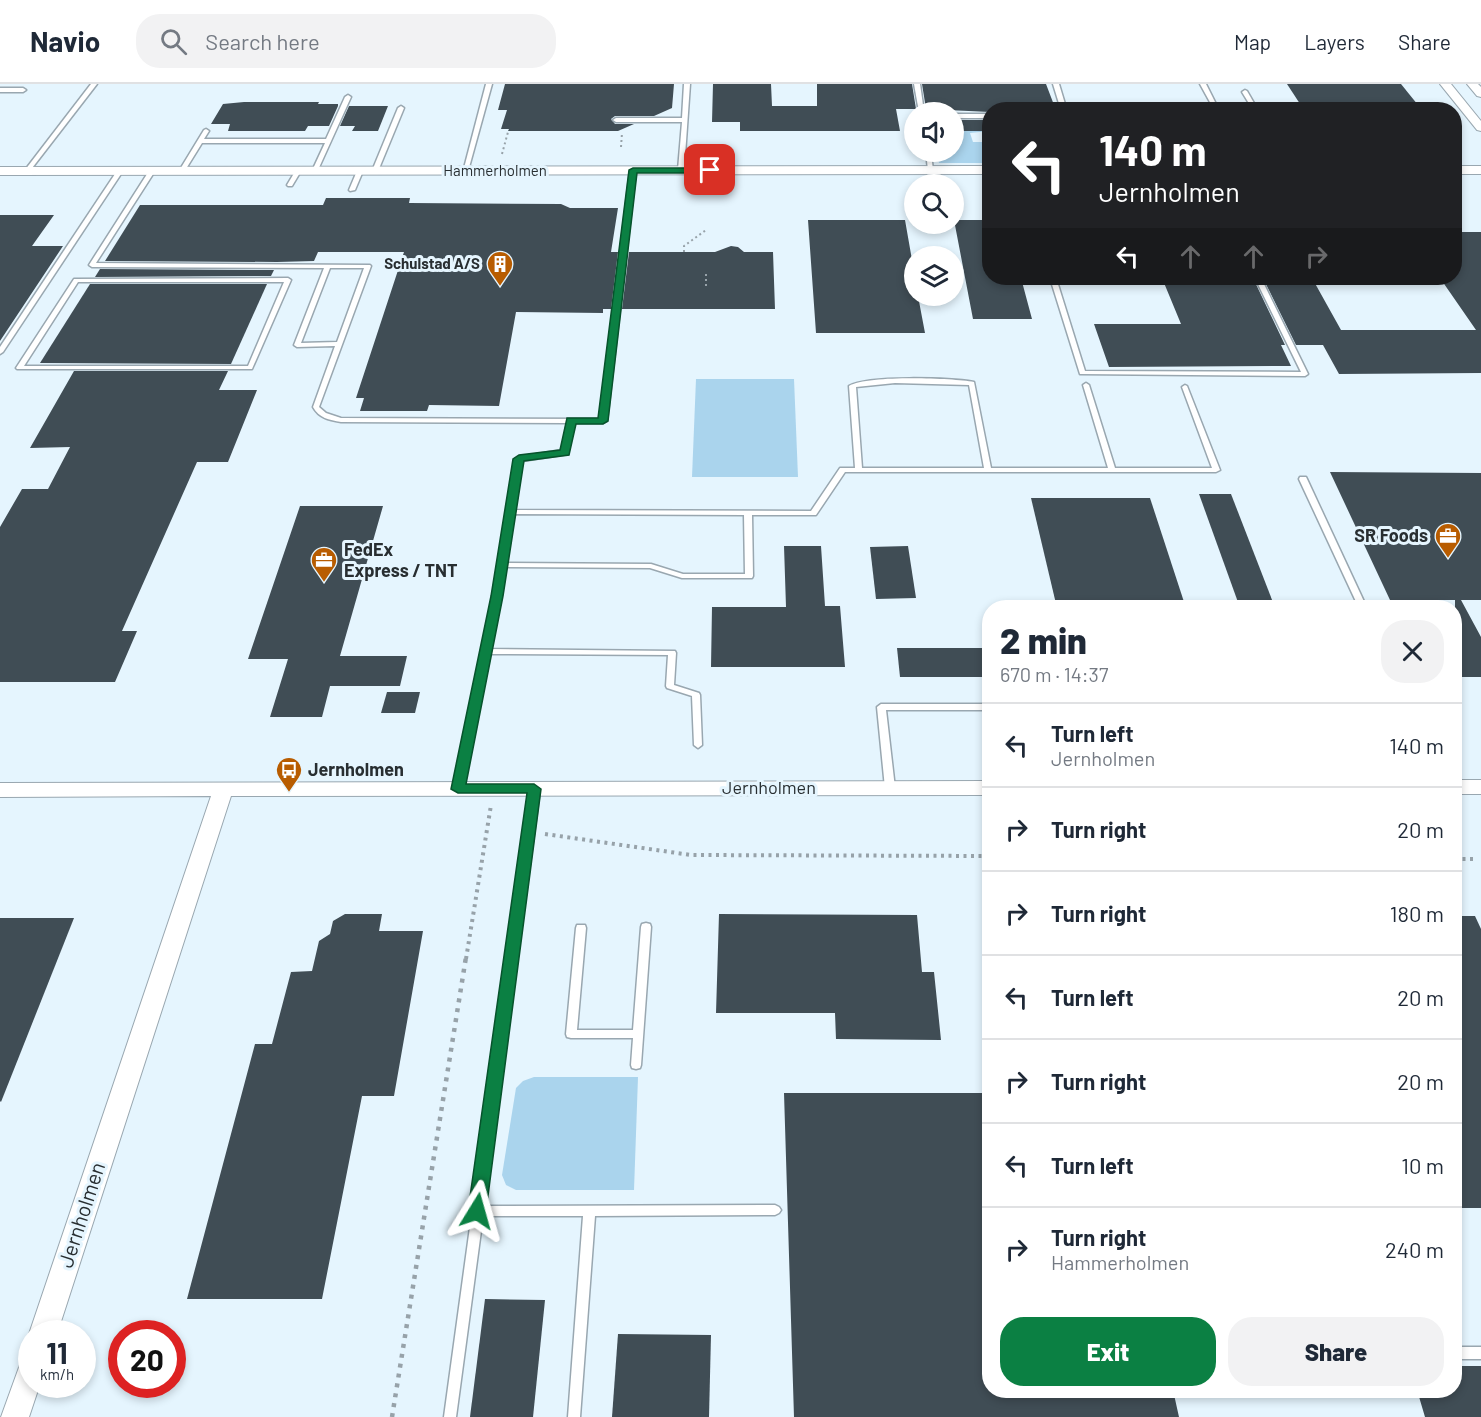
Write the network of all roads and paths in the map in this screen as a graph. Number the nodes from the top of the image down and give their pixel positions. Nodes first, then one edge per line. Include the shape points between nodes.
1 (94, 84) edge
2 (489, 84) edge
3 (687, 84) edge
4 (917, 84) edge
5 (1056, 84) edge
6 (1203, 84) edge
7 (1445, 84) edge
8 (1472, 84) edge
9 (0, 90) edge
10 (24, 90) dead end
11 (1245, 92) dead end
12 (1481, 94) edge
13 (348, 97) dead end
14 (920, 102) edge
15 (1062, 102) edge
16 (1213, 102) edge
17 (1251, 102) edge
18 (1460, 102) edge
19 (1462, 105) edge
20 (401, 108) dead end
21 (964, 116) edge
22 (982, 116) edge
23 (616, 120) dead end
24 (684, 120) junction
25 (1481, 128) edge
26 (623, 129) dead end
27 (206, 131) dead end
28 (508, 132) dead end
29 (200, 141) junction
30 (329, 141) junction
31 (621, 147) dead end
32 (502, 154) dead end
33 (930, 162) edge
34 (633, 170) junction
35 (681, 170) junction
36 (931, 170) junction
37 (982, 170) edge
38 (1462, 170) edge
39 (1481, 170) edge
40 (0, 171) edge
41 (27, 171) junction
42 (120, 171) junction
43 (152, 171) junction
44 (182, 171) junction
45 (298, 171) junction
46 (315, 171) junction
47 (360, 171) junction
48 (375, 171) junction
49 (465, 171) junction
50 (290, 185) dead end
51 (352, 190) dead end
52 (706, 230) dead end
53 (684, 252) dead end
54 (92, 265) junction
55 (295, 266) junction
56 (328, 266) junction
57 (706, 274) dead end
58 (82, 280) junction
59 (288, 280) junction
60 (1055, 285) edge
61 (1261, 285) edge
62 (706, 289) dead end
63 (339, 344) junction
64 (0, 352) edge
65 (1086, 385) dead end
66 (1185, 387) dead end
67 (571, 421) junction
68 (859, 470) junction
69 (988, 470) junction
70 (1112, 470) junction
71 (1303, 479) dead end
72 (510, 512) junction
73 (748, 513) junction
74 (502, 565) junction
75 (1360, 600) edge
76 (486, 651) junction
77 (982, 707) edge
78 (698, 745) dead end
79 (1481, 787) edge
80 (890, 788) junction
81 (982, 788) edge
82 (1462, 788) edge
83 (0, 789) edge
84 (223, 789) junction
85 (458, 789) junction
86 (494, 789) junction
87 (534, 789) junction
88 (529, 832) junction
89 (982, 856) edge
90 (1462, 859) edge
91 (1477, 859) dead end
92 (646, 927) dead end
93 (581, 928) dead end
94 (639, 1034) junction
95 (636, 1065) dead end
96 (775, 1210) dead end
97 (477, 1211) junction
98 (589, 1211) junction
99 (48, 1320) edge
100 (1462, 1353) edge
101 (1481, 1353) edge
102 (22, 1398) edge
103 (15, 1417) edge
104 (392, 1417) edge
105 (450, 1417) edge
106 (574, 1417) edge

1 - 41 lane
2 - 49 lane
3 - 24 lane
4 - 14 lane
5 - 15 lane
6 - 16 lane
7 - 18 street
8 - 12 street
9 - 10 lane
11 - 17 lane
13 - 30 lane
19 - 25 street
20 - 48 lane
21 - 22 lane
23 - 24 lane
24 - 35 lane
26 - 31 path
27 - 29 lane
28 - 32 path
29 - 30 lane
29 - 44 lane
30 - 46 lane
33 - 36 lane
34 - 35 street, Hammerholmen
34 - 49 street, Hammerholmen
34 - 67 lane via 603,421
35 - 36 street, Hammerholmen
36 - 37 street, Hammerholmen
38 - 39 street
40 - 41 street, Hammerholmen
41 - 42 street, Hammerholmen
42 - 43 street, Hammerholmen
42 - 64 lane
43 - 44 street, Hammerholmen
43 - 54 lane
44 - 45 street, Hammerholmen
45 - 46 street, Hammerholmen
45 - 50 lane
46 - 47 street, Hammerholmen
47 - 48 street, Hammerholmen
47 - 51 lane
48 - 49 street, Hammerholmen
52 - 53 path via 684,246
54 - 55 lane
54 - 58 lane
55 - 56 lane
55 - 59 lane
56 - 63 lane via 368,266
56 - 63 lane via 297,345
57 - 62 path
58 - 59 lane
58 - 59 lane via 76,280 19,368 250,368
60 - 61 lane via 1082,373 1305,374
63 - 67 lane via 316,407 328,418
65 - 70 lane
66 - 70 lane via 1216,470
67 - 72 lane via 565,452 519,459
68 - 69 lane
68 - 69 lane via 852,386 972,383
68 - 73 lane via 843,470 813,513
69 - 70 lane
71 - 75 lane
72 - 73 lane
72 - 74 lane
73 - 74 lane via 749,576 682,576 651,566
74 - 76 lane
76 - 78 lane via 672,653 670,686 696,694
76 - 85 lane
77 - 80 lane via 881,706
79 - 82 street
80 - 81 street, Jernholmen
80 - 87 street, Jernholmen
83 - 84 street, Jernholmen
84 - 85 street, Jernholmen
84 - 99 street, Jernholmen
85 - 86 street, Jernholmen
86 - 87 street, Jernholmen
86 - 104 path
87 - 88 lane
88 - 89 path via 691,855
88 - 97 lane
90 - 91 path
92 - 94 lane
93 - 94 lane via 571,1034
94 - 95 lane
96 - 98 lane
97 - 98 lane
97 - 105 lane
98 - 106 lane
100 - 101 lane
102 - 103 street

